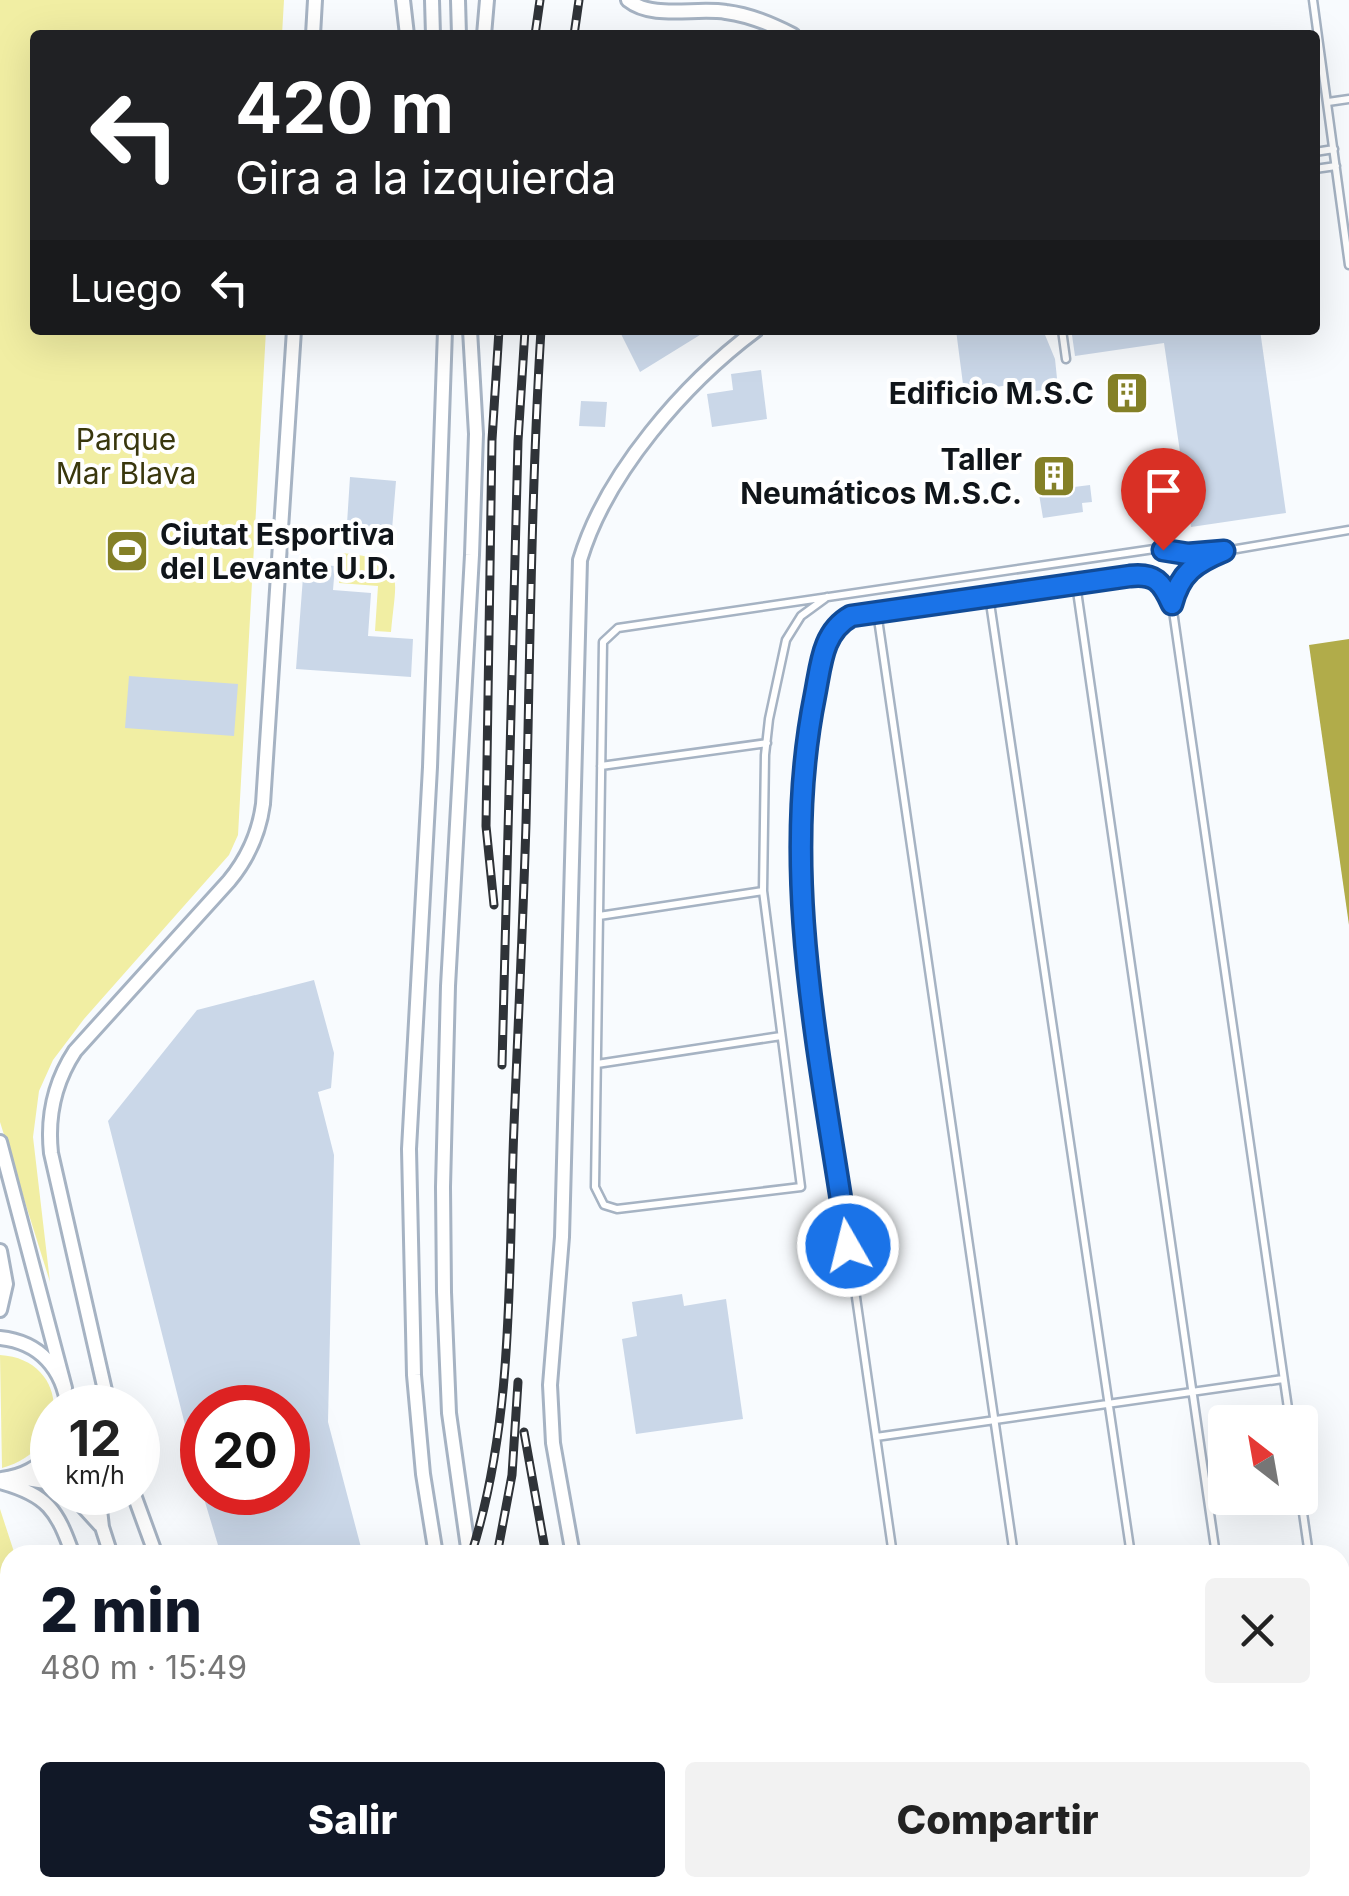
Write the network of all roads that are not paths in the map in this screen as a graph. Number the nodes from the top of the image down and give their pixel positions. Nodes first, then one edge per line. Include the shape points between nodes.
1 (315, 0) edge
2 (403, 0) edge
3 (432, 0) edge
4 (458, 0) edge
5 (487, 0) edge
6 (628, 0) edge
7 (1313, 0) edge
8 (313, 30) edge
9 (406, 30) edge
10 (434, 30) edge
11 (459, 30) edge
12 (484, 30) edge
13 (780, 30) edge
14 (1317, 30) edge
15 (1320, 48) edge
16 (1349, 99) edge
17 (1328, 102) junction
18 (1334, 149) junction
19 (1320, 151) edge
20 (1336, 166) junction
21 (1320, 168) edge
22 (1348, 253) edge
23 (1349, 265) edge
24 (294, 335) edge
25 (444, 335) edge
26 (470, 335) edge
27 (750, 335) edge
28 (1063, 335) edge
29 (1066, 359) dead end
30 (1349, 530) edge
31 (1224, 551) junction
32 (1076, 584) junction
33 (988, 596) junction
34 (827, 597) junction
35 (1172, 604) junction
36 (877, 612) junction
37 (767, 743) junction
38 (601, 766) junction
39 (763, 890) junction
40 (599, 916) junction
41 (781, 1036) junction
42 (597, 1064) junction
43 (0, 1142) edge
44 (0, 1251) edge
45 (0, 1310) edge
46 (0, 1338) edge
47 (1284, 1379) junction
48 (64, 1385) edge
49 (65, 1385) edge
50 (104, 1385) edge
51 (1192, 1391) junction
52 (1109, 1404) junction
53 (1288, 1405) edge
54 (995, 1420) junction
55 (876, 1437) junction
56 (30, 1471) edge
57 (17, 1477) junction
58 (30, 1479) edge
59 (0, 1481) edge
60 (91, 1515) edge
61 (101, 1515) edge
62 (141, 1515) edge
63 (1303, 1515) edge
64 (102, 1527) junction
65 (70, 1545) edge
66 (108, 1545) edge
67 (152, 1545) edge
68 (435, 1545) edge
69 (467, 1545) edge
70 (572, 1545) edge
71 (891, 1545) edge
72 (1013, 1545) edge
73 (1130, 1545) edge
74 (1215, 1545) edge
75 (1308, 1545) edge

1 - 8 street
2 - 9 street
3 - 10 street
4 - 11 street
5 - 12 street
6 - 13 street via 639,9 744,15
7 - 14 lane
15 - 17 lane
16 - 17 lane
17 - 18 lane
18 - 19 lane
18 - 20 lane
20 - 21 lane
20 - 22 lane
22 - 23 lane
24 - 50 street via 257,832 230,882 74,1050 49,1120 55,1174
25 - 68 street via 409,1150 414,1375
26 - 69 street via 476,434 444,1187 446,1355
27 - 70 street via 699,379 645,442 603,507 580,560 562,1236 550,1385 553,1444
28 - 29 lane
30 - 31 lane
31 - 34 lane via 1154,549
31 - 35 lane via 1184,574
32 - 33 lane
32 - 35 lane via 1143,574 1162,583
32 - 51 lane
33 - 36 lane
33 - 52 lane
34 - 37 lane via 801,616 786,640
34 - 38 lane via 611,630 603,642
35 - 47 lane
36 - 54 lane
36 - 55 lane via 839,623 826,643 806,746 798,848 806,948
37 - 38 lane
37 - 39 lane
38 - 40 lane
39 - 40 lane
39 - 41 lane
40 - 42 lane
41 - 42 lane
41 - 42 lane via 800,1187 617,1210 604,1204 595,1186
43 - 49 street
44 - 45 street via 6,1284
46 - 48 street via 42,1354
47 - 51 lane
47 - 53 lane
51 - 52 lane
51 - 74 lane
52 - 54 lane
52 - 73 lane
54 - 55 lane
54 - 72 lane
55 - 71 lane
56 - 57 street
57 - 58 street
57 - 59 street
59 - 65 street via 49,1503
60 - 64 street
61 - 64 street
62 - 67 street
63 - 75 lane
64 - 66 street

